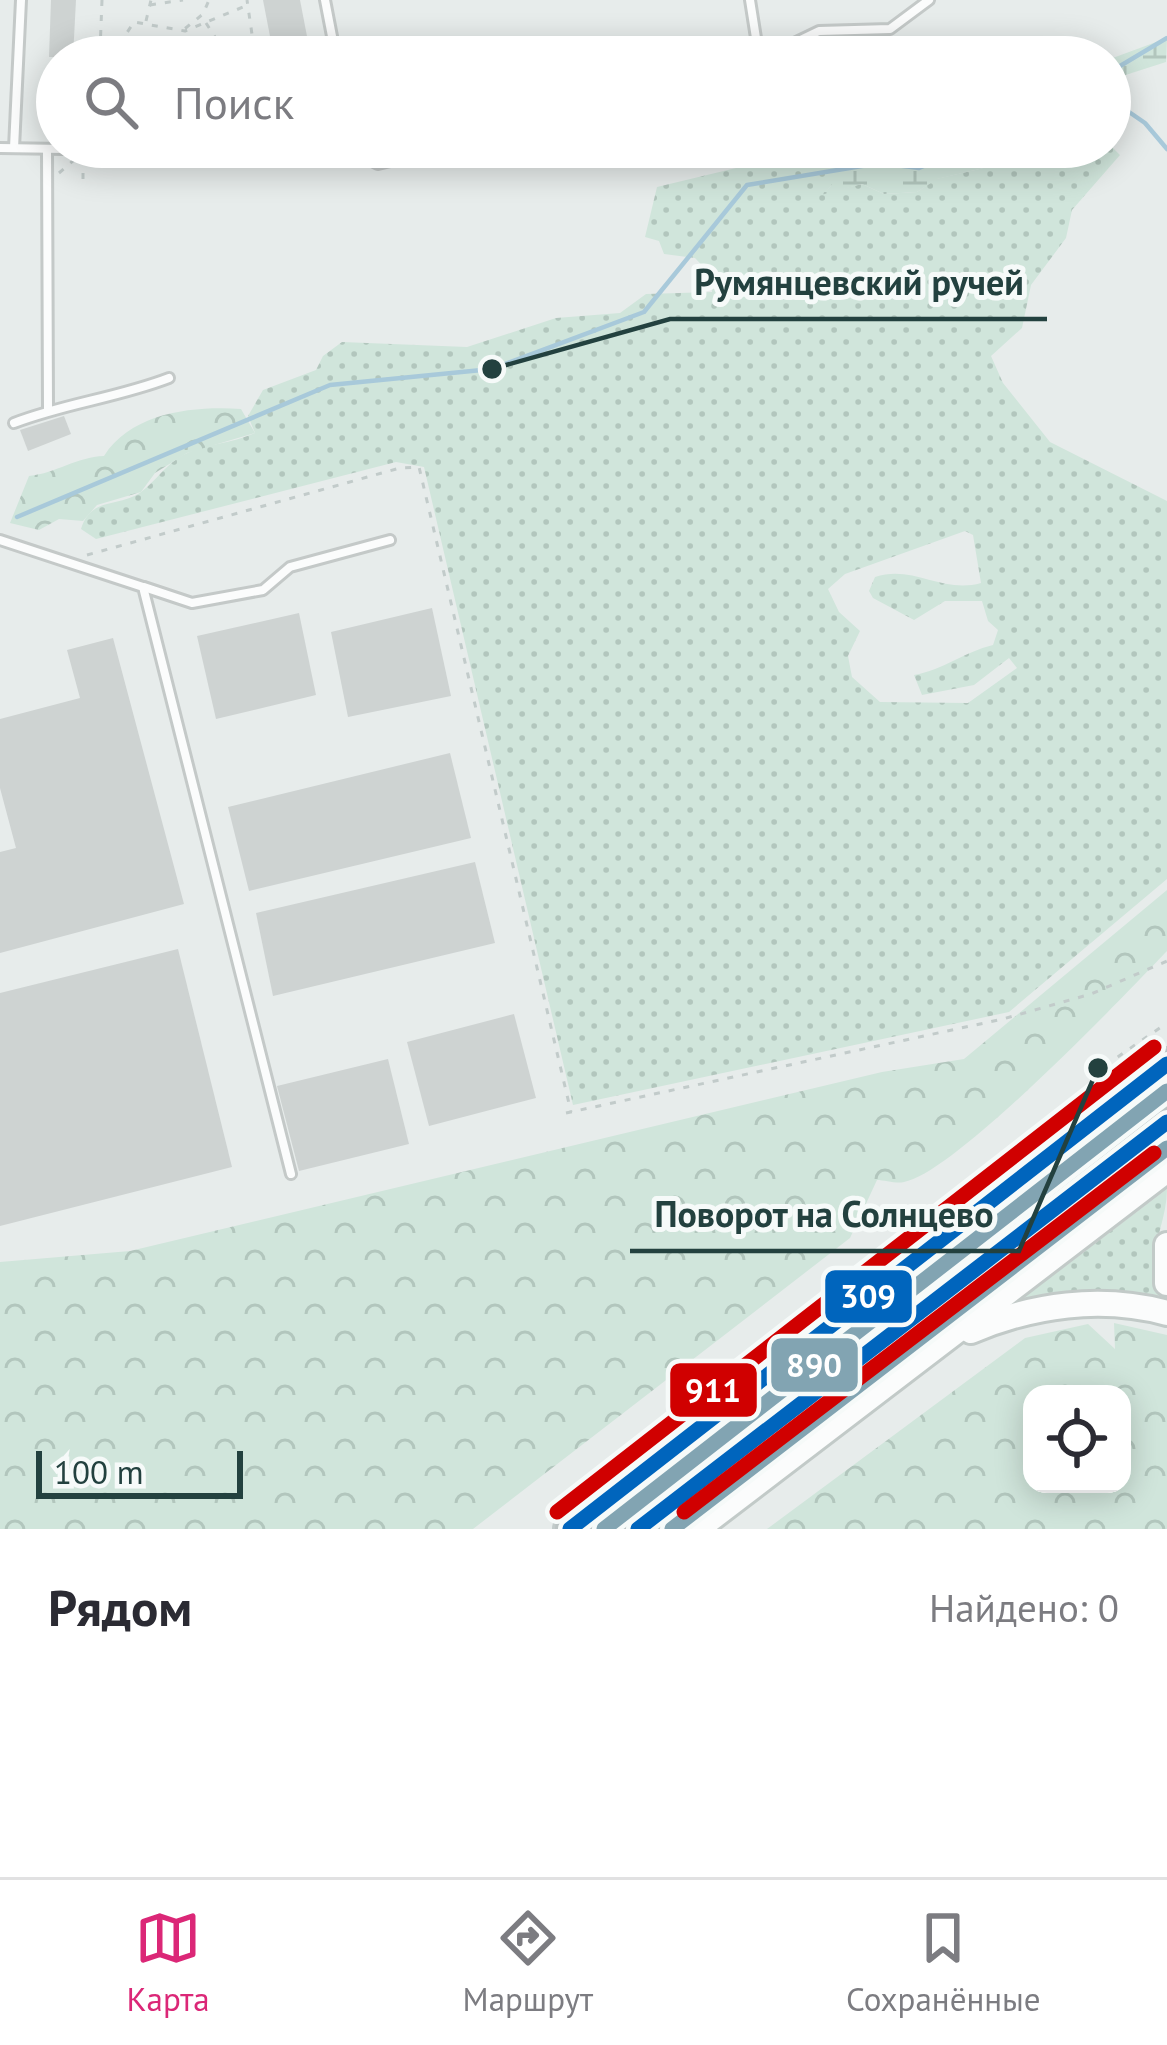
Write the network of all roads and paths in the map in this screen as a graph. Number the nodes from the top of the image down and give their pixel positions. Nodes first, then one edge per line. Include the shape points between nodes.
1 (21, 0) edge
2 (102, 0) edge
3 (183, 0) edge
4 (209, 0) edge
5 (325, 0) edge
6 (750, 0) edge
7 (929, 0) edge
8 (151, 2) edge
9 (248, 2) edge
10 (205, 22) junction
11 (145, 23) junction
12 (182, 31) junction
13 (101, 36) edge
14 (122, 36) edge
15 (182, 36) edge
16 (214, 36) edge
17 (254, 36) edge
18 (332, 36) edge
19 (758, 36) edge
20 (805, 36) edge
21 (0, 148) edge
22 (14, 148) junction
23 (36, 148) edge
24 (47, 168) edge
25 (63, 168) edge
26 (83, 168) edge
27 (57, 180) dead end
28 (83, 180) dead end
29 (169, 378) dead end
30 (48, 410) junction
31 (14, 423) dead end
32 (0, 540) edge
33 (390, 540) dead end
34 (65, 562) junction
35 (143, 587) junction
36 (1167, 961) edge
37 (1167, 1023) edge
38 (1167, 1064) edge
39 (1094, 1074) dead end
40 (1167, 1122) edge
41 (1167, 1170) edge
42 (291, 1174) dead end
43 (1167, 1245) edge
44 (1167, 1283) edge
45 (1167, 1313) edge
46 (921, 1357) junction
47 (570, 1529) edge
48 (638, 1529) edge
49 (697, 1529) edge

1 - 22 lane
2 - 13 path
3 - 8 path
4 - 12 path
5 - 18 lane
6 - 19 lane
7 - 20 lane via 890,29
8 - 11 path
9 - 10 path
9 - 17 path
10 - 12 path
10 - 16 path
11 - 12 path
11 - 14 path
12 - 15 path
21 - 22 lane
22 - 23 lane
24 - 30 lane
25 - 27 path
26 - 28 path
29 - 30 lane
30 - 31 lane
32 - 34 lane
33 - 35 lane via 290,567 263,590 192,603
34 - 35 lane
34 - 36 path via 419,467 568,1112 1003,1019
35 - 42 lane
37 - 39 path
38 - 47 highway
40 - 48 highway
41 - 46 main road
43 - 44 main road
45 - 46 main road via 1080,1303 1033,1310
46 - 49 main road

